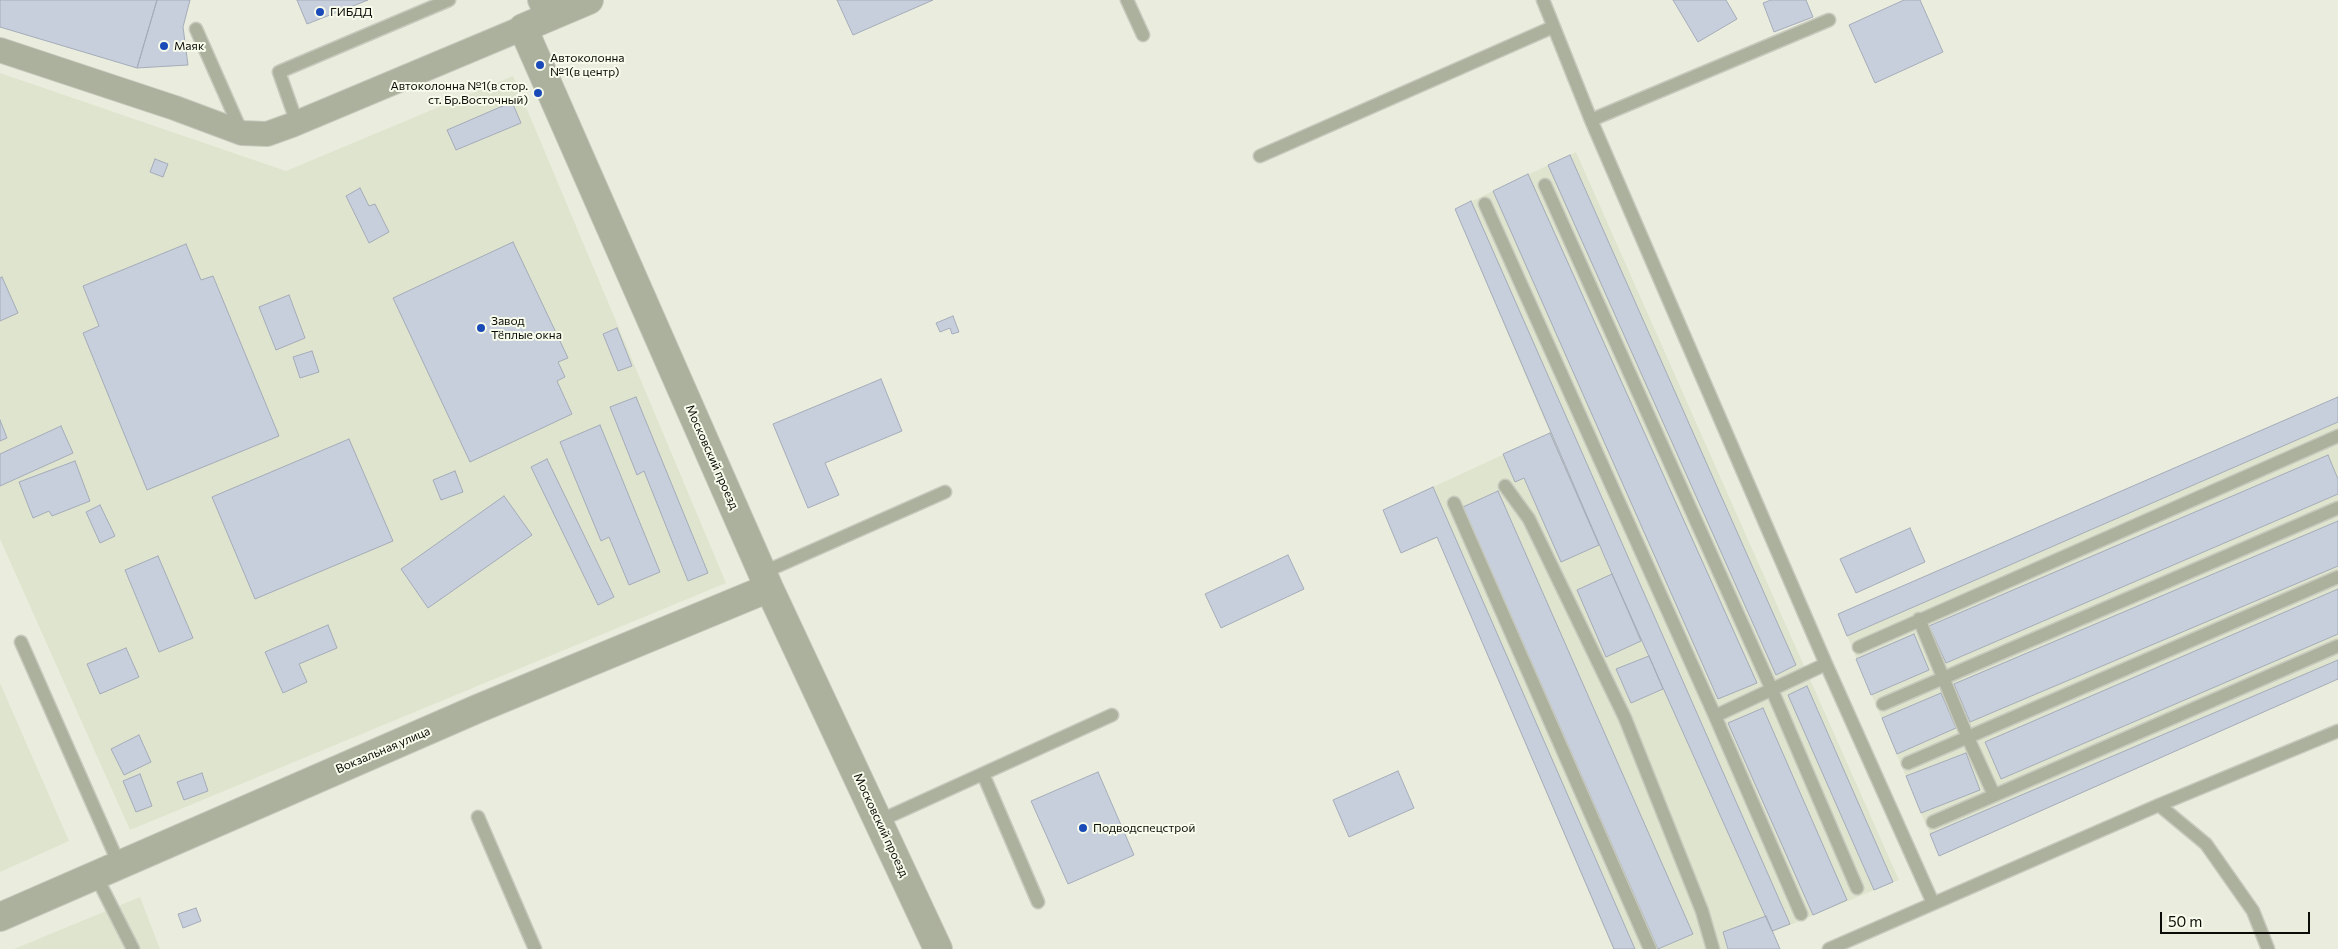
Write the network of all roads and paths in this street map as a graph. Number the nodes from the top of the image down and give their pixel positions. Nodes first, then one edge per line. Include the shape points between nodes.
1 (449, 0) edge
2 (589, 0) edge
3 (1127, 0) edge
4 (1543, 0) edge
5 (544, 9) edge
6 (1829, 20) dead end
7 (1553, 27) junction
8 (523, 28) junction
9 (196, 29) dead end
10 (1142, 35) dead end
11 (0, 50) edge
12 (1590, 120) junction
13 (297, 123) junction
14 (242, 133) junction
15 (1260, 156) dead end
16 (1545, 185) dead end
17 (1485, 204) dead end
18 (2338, 437) edge
19 (1505, 486) dead end
20 (945, 492) dead end
21 (1454, 503) dead end
22 (2338, 508) edge
23 (2338, 577) edge
24 (766, 580) junction
25 (1919, 619) junction
26 (21, 642) dead end
27 (2338, 646) edge
28 (1859, 647) dead end
29 (1826, 664) junction
30 (1942, 678) junction
31 (1772, 690) junction
32 (1883, 704) dead end
33 (1112, 715) dead end
34 (1715, 716) junction
35 (2338, 731) edge
36 (1968, 738) junction
37 (1908, 763) dead end
38 (983, 774) junction
39 (1994, 795) junction
40 (2159, 805) junction
41 (478, 817) dead end
42 (879, 821) junction
43 (1933, 822) dead end
44 (119, 864) junction
45 (95, 874) junction
46 (1857, 888) dead end
47 (1038, 902) dead end
48 (1933, 903) junction
49 (1801, 914) dead end
50 (0, 917) edge
51 (133, 949) edge
52 (535, 949) edge
53 (938, 949) edge
54 (1650, 949) edge
55 (1713, 949) edge
56 (1829, 949) edge
57 (2268, 949) edge

1 - 13 lane via 279,72
2 - 5 street
3 - 10 lane
4 - 7 lane
5 - 8 street
6 - 12 lane
7 - 12 lane
7 - 15 lane
8 - 13 street
8 - 24 street, Московский проезд
9 - 14 lane
11 - 14 street
12 - 29 lane
13 - 14 street via 267,134
16 - 31 lane
17 - 34 lane
18 - 25 lane
19 - 55 lane via 1529,519 1625,718 1702,912
20 - 24 lane
21 - 54 lane
22 - 30 lane
23 - 36 lane
24 - 42 street, Московский проезд
24 - 44 street, Вокзальная улица
25 - 28 lane
25 - 30 lane
26 - 44 lane
27 - 39 lane
29 - 31 lane
29 - 48 lane
30 - 32 lane
30 - 36 lane
31 - 34 lane
31 - 46 lane
33 - 38 lane
34 - 49 lane
35 - 40 lane
36 - 37 lane
36 - 39 lane
38 - 42 lane
38 - 47 lane
39 - 43 lane
40 - 48 lane
40 - 57 lane via 2206,844 2253,912
41 - 52 lane
42 - 53 street, Московский проезд
44 - 45 street, Вокзальная улица
45 - 50 street, Вокзальная улица
45 - 51 lane
48 - 56 lane

